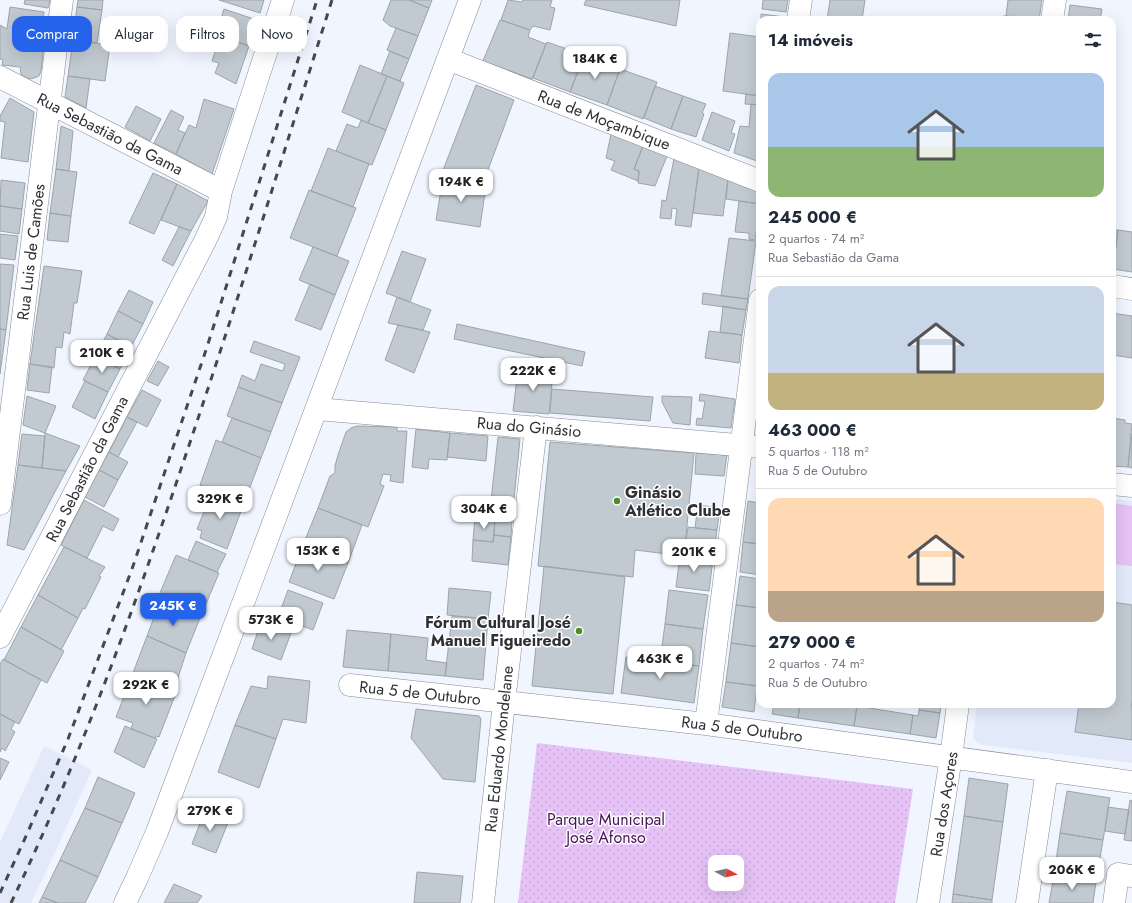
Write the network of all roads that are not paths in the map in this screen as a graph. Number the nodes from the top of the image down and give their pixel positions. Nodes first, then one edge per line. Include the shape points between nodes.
1 (62, 0) edge
2 (283, 0) edge
3 (470, 0) edge
4 (801, 0) edge
5 (1055, 0) edge
6 (799, 16) edge
7 (1053, 16) edge
8 (448, 59) junction
9 (0, 77) edge
10 (50, 102) junction
11 (756, 179) edge
12 (221, 191) junction
13 (1116, 287) edge
14 (1132, 289) edge
15 (756, 358) edge
16 (317, 409) junction
17 (536, 428) junction
18 (750, 446) edge
19 (1116, 484) edge
20 (1132, 486) edge
21 (0, 504) edge
22 (0, 637) edge
23 (350, 685) dead end
24 (504, 702) junction
25 (957, 708) edge
26 (706, 724) junction
27 (951, 757) junction
28 (1047, 770) junction
29 (1132, 782) edge
30 (1132, 876) edge
31 (125, 903) edge
32 (483, 903) edge
33 (928, 903) edge
34 (1027, 903) edge
35 (1114, 903) edge

1 - 10 street, Rua Luis de Camões
2 - 12 street, Rua Sebastião da Gama
3 - 8 street
4 - 6 street
5 - 7 street
8 - 11 street, Rua de Moçambique
8 - 16 street
9 - 10 street, Rua Sebastião da Gama
10 - 12 street, Rua Sebastião da Gama
10 - 21 street, Rua Luis de Camões
12 - 22 street, Rua Sebastião da Gama via 216,217 205,241
13 - 14 street
15 - 18 street
16 - 17 street, Rua do Ginásio
16 - 31 street via 157,832
17 - 18 street, Rua do Ginásio
17 - 24 street, Rua Eduardo Mondelane
18 - 26 street
19 - 20 street
23 - 24 street, Rua 5 de Outubro
24 - 26 street, Rua 5 de Outubro
24 - 32 street, Rua Eduardo Mondelane
25 - 27 street, Rua dos Açores
26 - 27 street, Rua 5 de Outubro
27 - 28 street, Rua 5 de Outubro
27 - 33 street, Rua dos Açores
28 - 29 street, Rua 5 de Outubro
28 - 34 street
30 - 35 street via 1118,874

